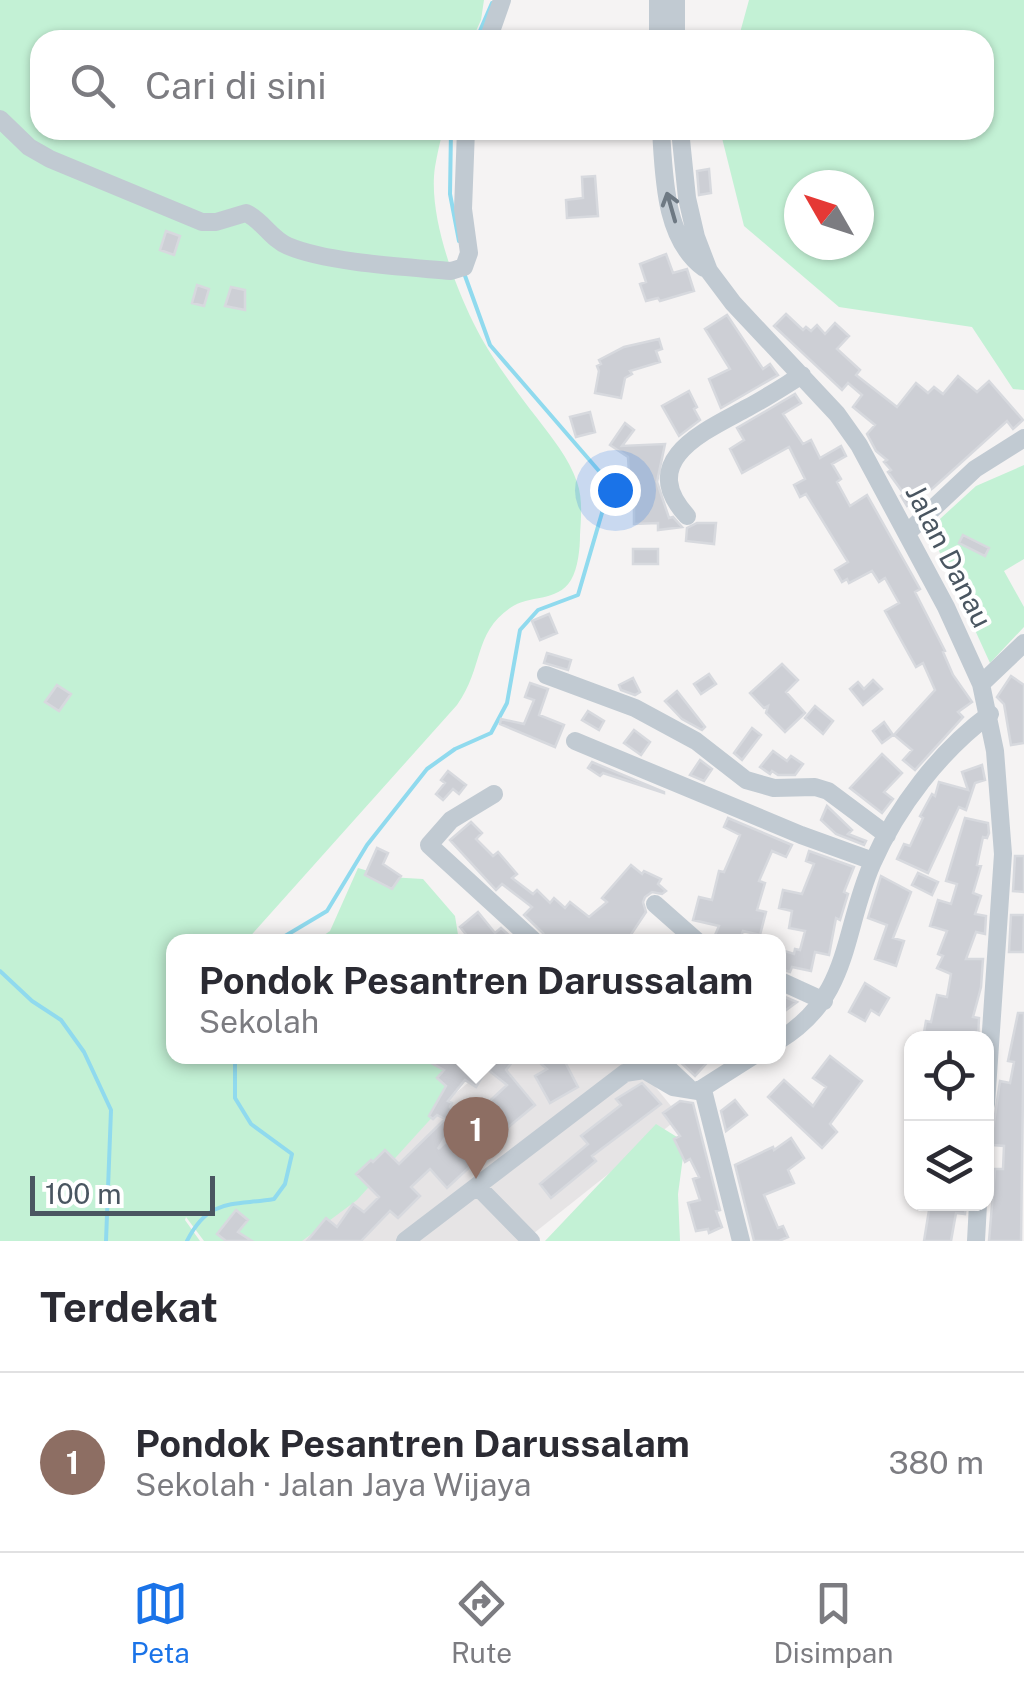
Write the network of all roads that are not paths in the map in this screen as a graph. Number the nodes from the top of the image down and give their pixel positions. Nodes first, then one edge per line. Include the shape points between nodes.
1 (502, 0) edge
2 (658, 0) edge
3 (676, 0) edge
4 (492, 30) edge
5 (658, 30) edge
6 (676, 30) edge
7 (0, 119) edge
8 (466, 140) edge
9 (662, 140) edge
10 (681, 140) edge
11 (709, 271) junction
12 (802, 375) junction
13 (1024, 438) edge
14 (687, 516) dead end
15 (907, 533) junction
16 (1024, 643) edge
17 (546, 675) dead end
18 (981, 684) junction
19 (990, 714) junction
20 (575, 740) dead end
21 (494, 794) dead end
22 (887, 835) junction
23 (873, 861) junction
24 (655, 904) dead end
25 (524, 934) edge
26 (689, 934) edge
27 (786, 984) edge
28 (824, 1002) junction
29 (991, 1031) edge
30 (786, 1036) edge
31 (665, 1064) edge
32 (740, 1064) edge
33 (697, 1090) junction
34 (477, 1186) junction
35 (978, 1211) edge
36 (405, 1241) edge
37 (531, 1241) edge
38 (741, 1241) edge
39 (976, 1241) edge

1 - 4 street
2 - 5 street
3 - 6 street
7 - 8 street via 50,159 202,222 246,212 292,248 451,271 468,258
11 -> 9 street, Jalan Danau via 680,240 664,183
10 - 11 street, Jalan Danau via 692,218
11 - 12 street, Jalan Danau
12 - 14 street via 679,452 670,489
12 - 15 street, Jalan Danau via 858,444
13 - 15 street via 975,469
15 - 18 street, Jalan Danau
16 - 18 street
17 - 22 street via 635,708 696,741 746,780 828,791
18 - 19 street, Jalan Danau
19 - 22 street via 946,753
19 - 29 street, Jalan Danau via 1004,854
20 - 23 street
21 - 25 street via 451,820 429,844
22 - 23 street
23 - 28 street
24 - 26 street
27 - 28 street
28 - 30 street
31 - 33 street
32 - 33 street
33 - 34 street via 644,1070 625,1073
33 - 38 street
34 - 36 street
34 - 37 street
35 - 39 street

